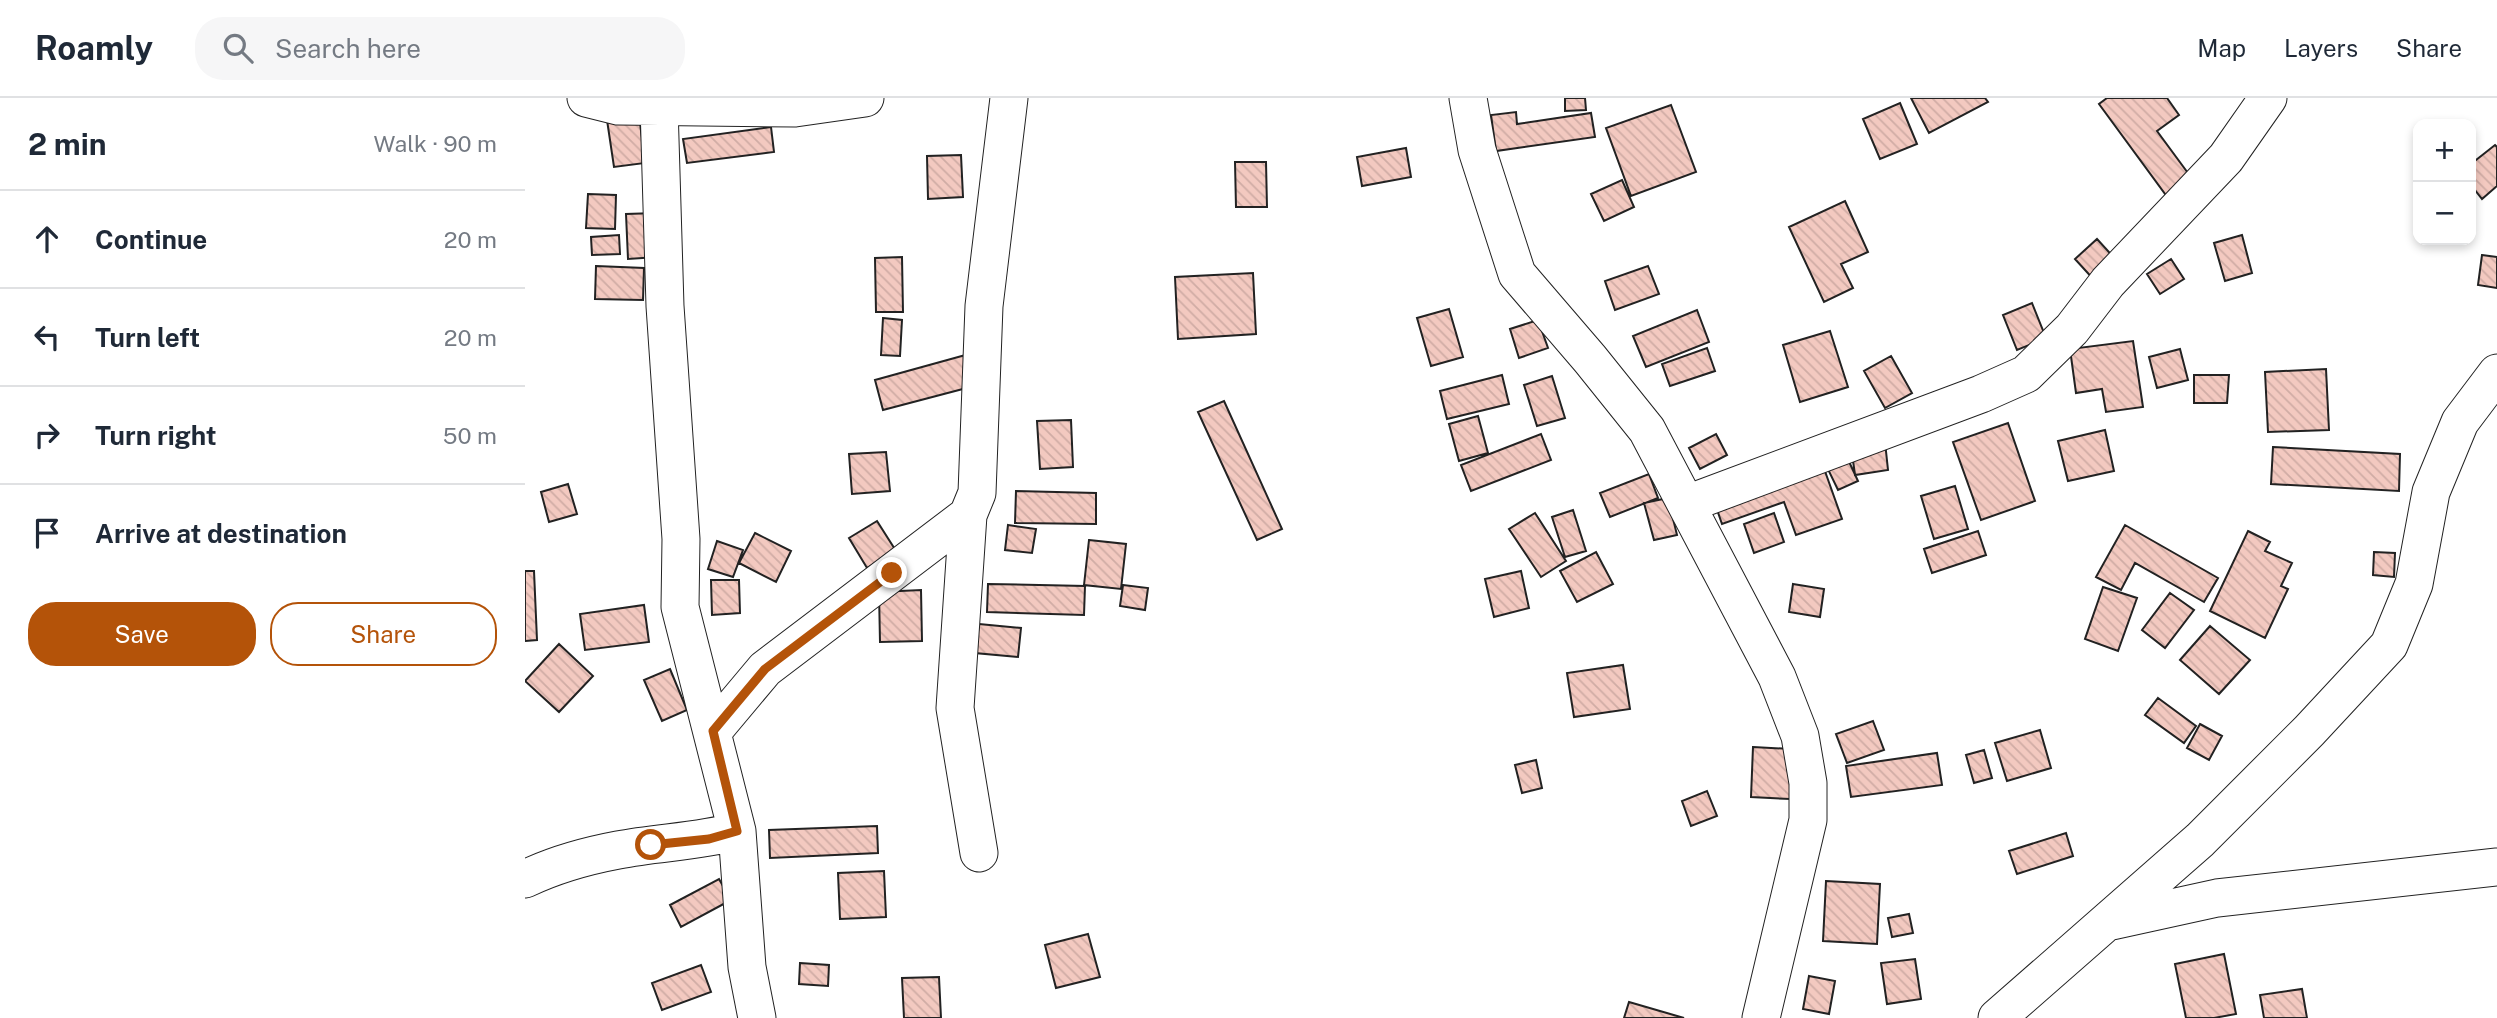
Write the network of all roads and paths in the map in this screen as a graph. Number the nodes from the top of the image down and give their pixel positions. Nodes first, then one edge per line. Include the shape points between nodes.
1 (586, 98) edge
2 (865, 98) edge
3 (1009, 98) edge
4 (1468, 98) edge
5 (2268, 98) edge
6 (659, 106) junction
7 (2497, 373) edge
8 (1687, 504) junction
9 (968, 515) junction
10 (713, 731) junction
11 (737, 831) junction
12 (979, 853) dead end
13 (2497, 867) edge
14 (525, 879) edge
15 (2108, 922) junction
16 (757, 1018) edge
17 (1761, 1018) edge
18 (1997, 1018) edge

1 - 6 street via 618,106
2 - 6 street via 795,108
3 - 9 street via 984,306 977,494
4 - 8 street via 1477,150 1517,274 1647,430
5 - 8 street via 2226,158 2108,282 2072,329 2026,373
6 - 10 street via 665,306 681,539 680,607
7 - 15 street via 2460,422 2431,492 2414,584 2389,645 2200,840
8 - 17 street via 1776,677 1800,736 1808,783 1808,820
9 - 10 street via 765,669
9 - 12 street via 955,708
10 - 11 street
11 - 14 street via 709,839 618,849
11 - 16 street via 747,967
13 - 15 street via 2217,898
15 - 18 street

